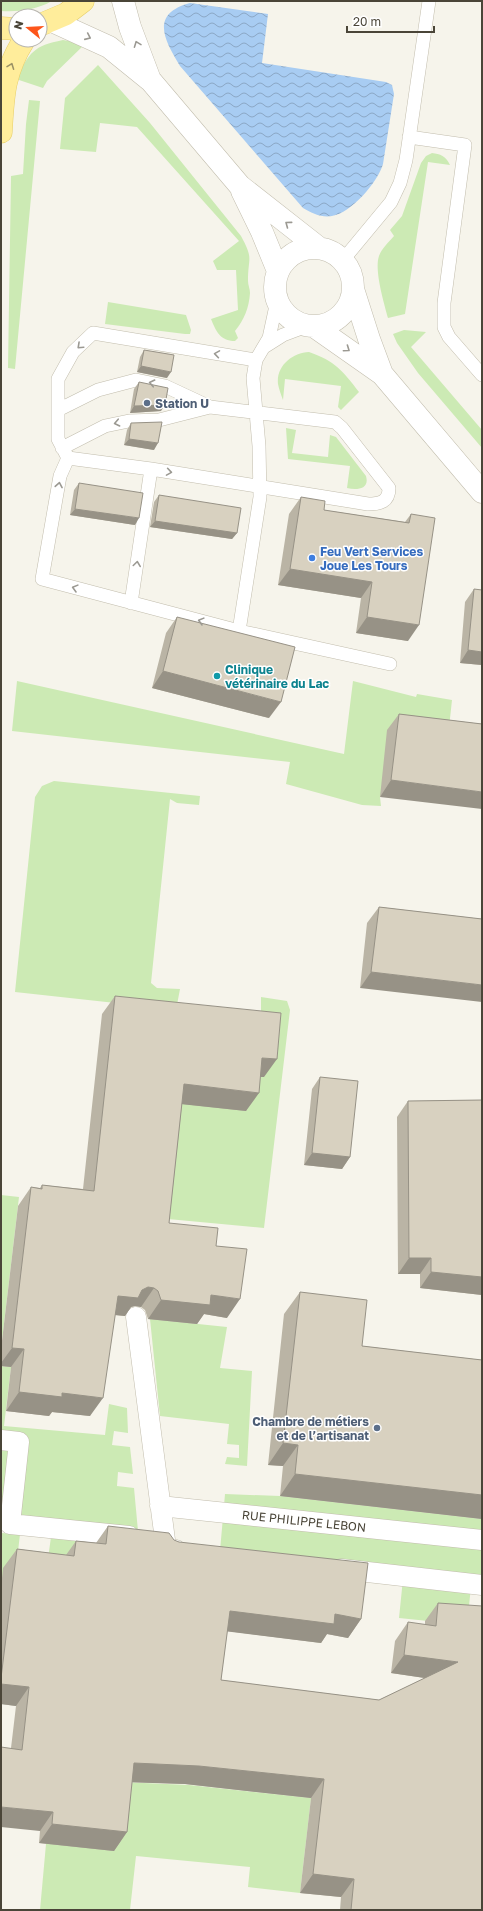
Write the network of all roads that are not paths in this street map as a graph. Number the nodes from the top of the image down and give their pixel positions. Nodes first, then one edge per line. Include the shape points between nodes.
1 (83, 1) edge
2 (123, 1) edge
3 (429, 1) edge
4 (48, 22) edge
5 (48, 24) edge
6 (20, 48) edge
7 (151, 81) junction
8 (1, 132) edge
9 (410, 137) junction
10 (240, 186) junction
11 (319, 248) junction
12 (343, 260) junction
13 (278, 272) junction
14 (354, 289) junction
15 (277, 301) junction
16 (311, 326) junction
17 (264, 347) junction
18 (256, 360) junction
19 (382, 374) junction
20 (482, 375) edge
21 (210, 407) junction
22 (58, 410) junction
23 (256, 412) junction
24 (65, 453) junction
25 (151, 469) junction
26 (261, 487) junction
27 (482, 492) edge
28 (131, 603) junction
29 (239, 631) junction
30 (390, 664) dead end
31 (136, 1318) edge
32 (1, 1440) edge
33 (160, 1506) junction
34 (165, 1540) junction
35 (482, 1540) edge
36 (195, 1553) edge
37 (326, 1567) edge
38 (482, 1584) edge

1 - 4 main road via 66,14
7 -> 2 street
3 - 9 lane
5 -> 7 street via 109,47
8 -> 6 main road via 4,87
7 - 10 street
9 - 12 lane via 400,183 391,202
9 - 20 lane via 465,145 444,303 444,327 449,337
11 -> 10 street
10 - 13 street
11 - 12 street via 332,252
11 - 13 street via 294,253
12 - 14 street via 349,269
13 - 15 street via 275,281
14 - 16 street via 345,311 337,319 327,325
14 - 19 street
15 - 16 street via 292,320
15 - 17 lane via 269,338
16 - 17 lane via 283,335
16 -> 19 street
17 - 18 lane
18 -> 22 lane via 93,333 73,352 58,379
18 - 23 lane via 253,378
19 - 27 street
21 -> 22 lane via 165,386 136,380 98,390
21 - 23 lane
21 -> 24 lane via 159,420 128,420 105,426
22 - 24 lane via 58,440
23 - 26 lane
23 - 26 lane via 335,422 389,488 389,493 385,501 378,504
24 - 25 lane
28 -> 24 lane via 42,579
25 -> 26 lane
28 -> 25 lane
26 - 29 lane
29 -> 28 lane
29 - 30 lane
31 - 33 street
32 - 34 street via 19,1442 10,1524
33 - 34 street
33 - 35 street, RUE PHILIPPE LEBON
34 - 36 street via 167,1549
37 - 38 street

